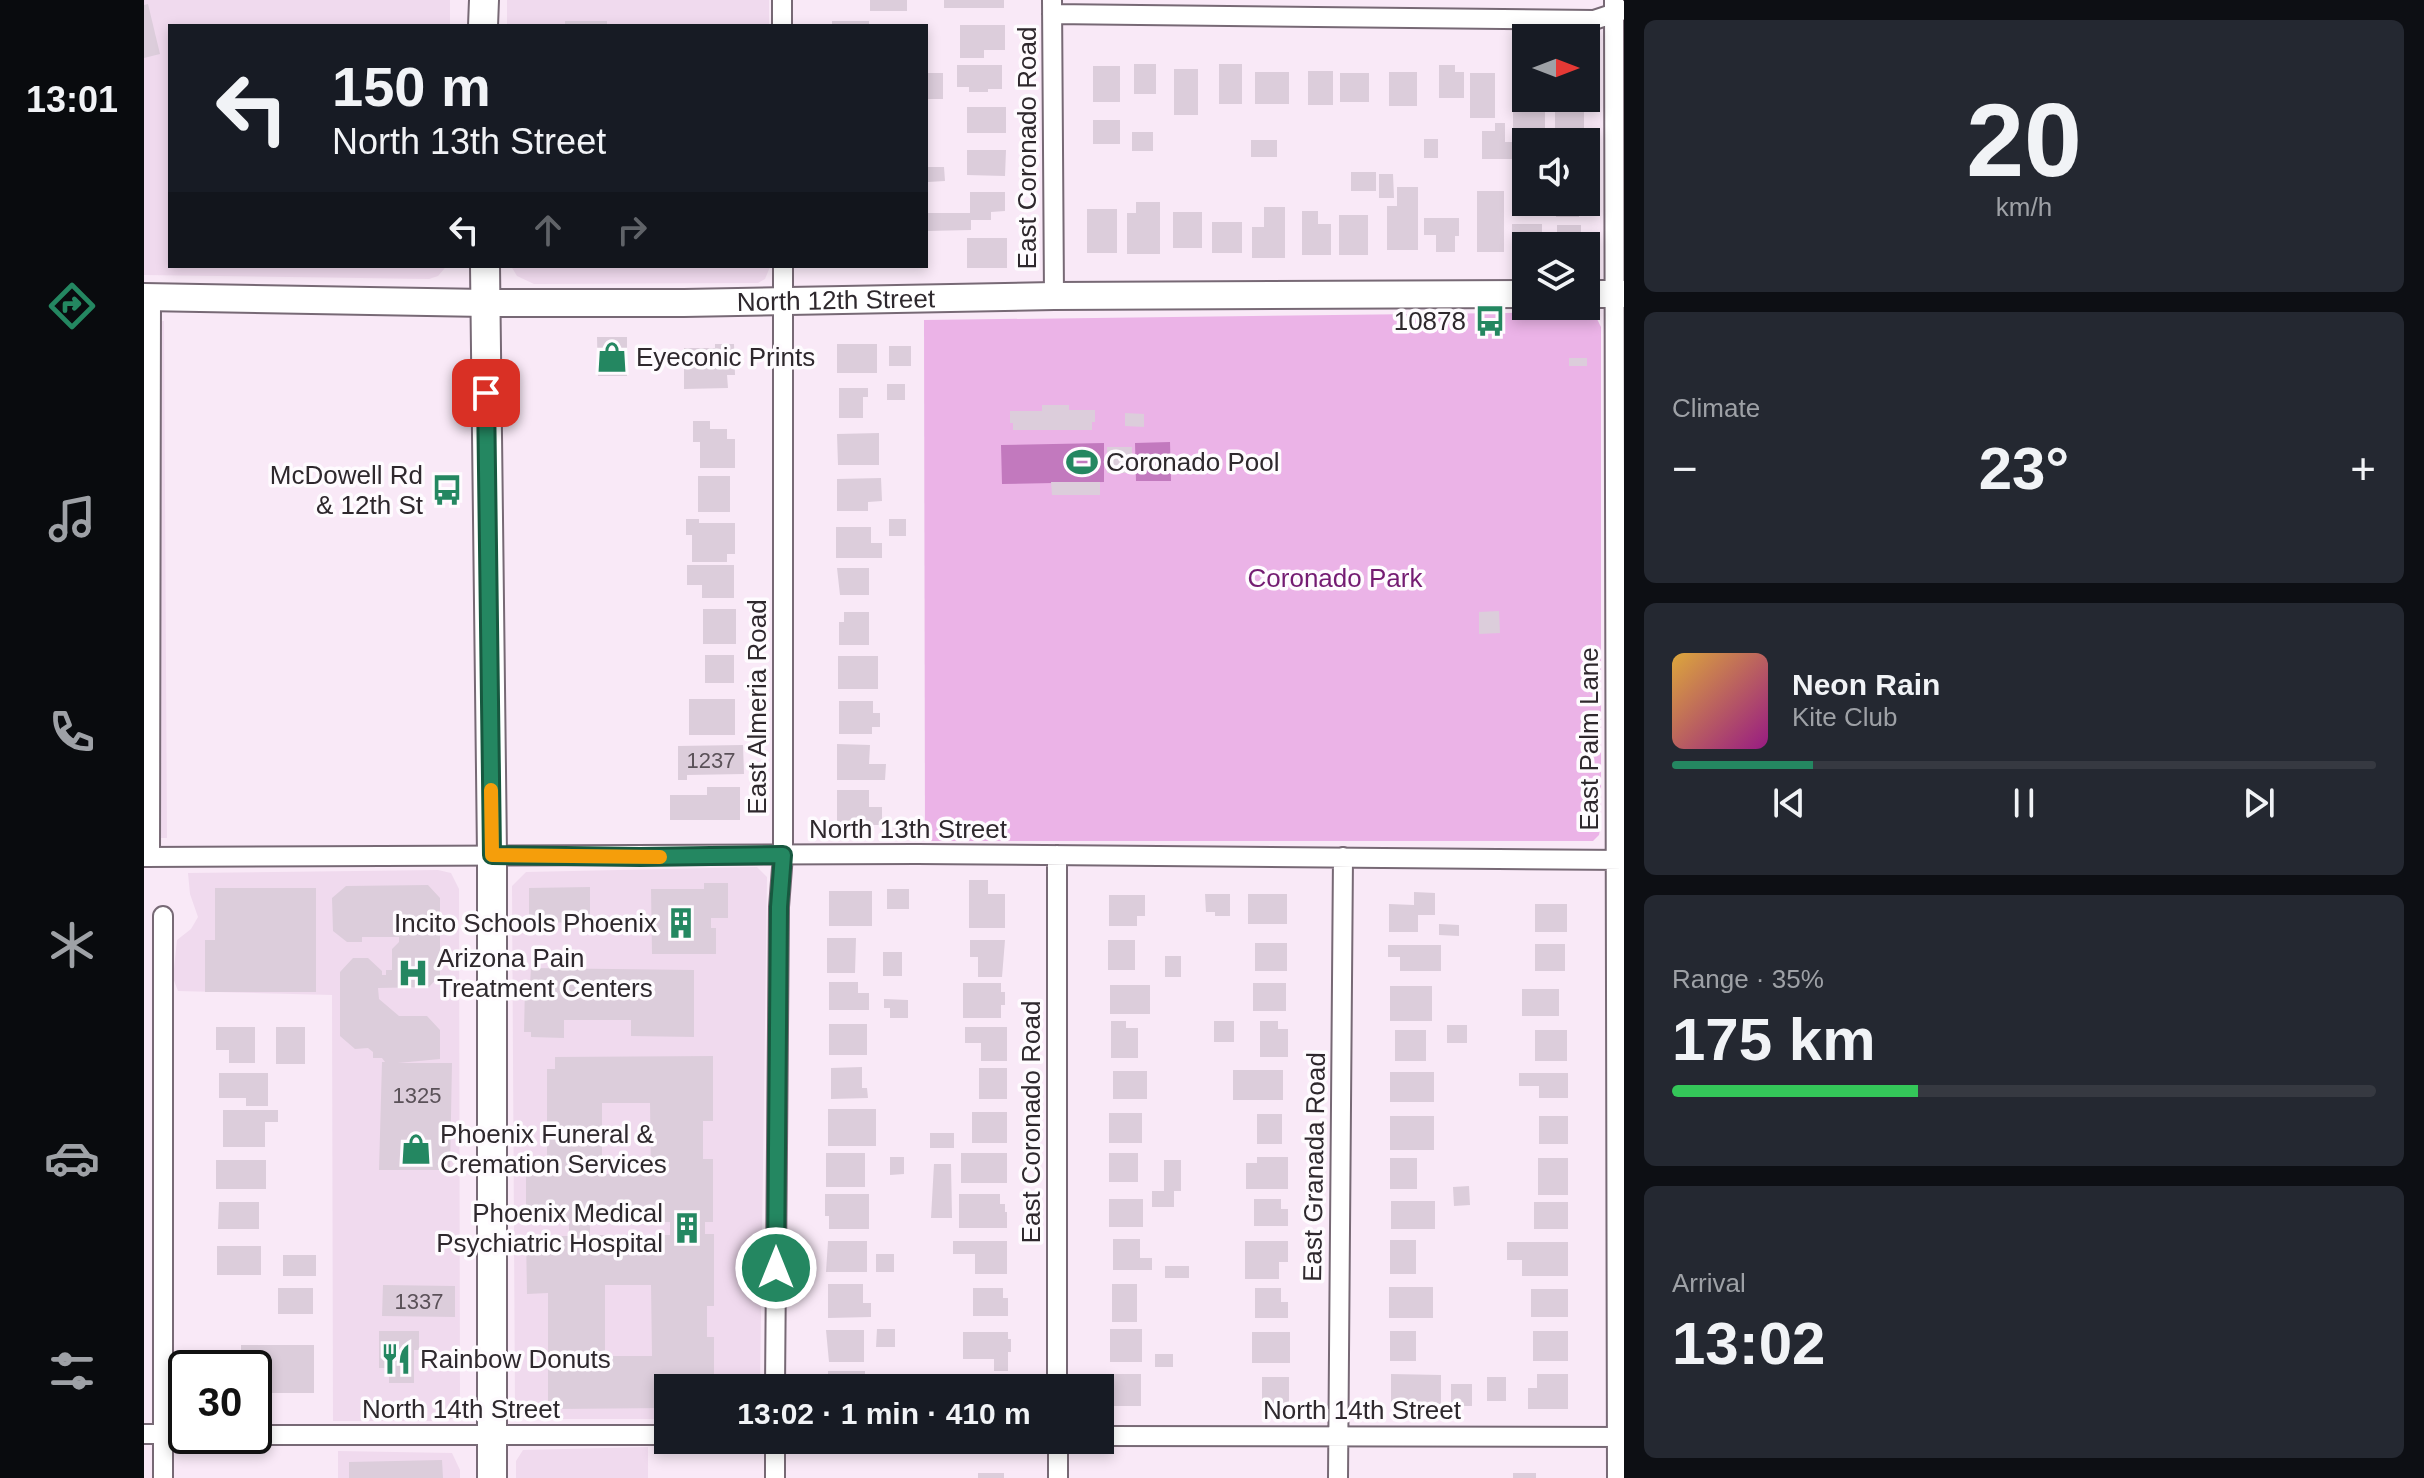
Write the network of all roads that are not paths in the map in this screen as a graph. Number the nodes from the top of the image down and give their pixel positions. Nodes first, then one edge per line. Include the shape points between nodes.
1 (484, 0) edge
2 (782, 0) edge
3 (1052, 7) edge
4 (1617, 8) edge
5 (483, 24) edge
6 (782, 24) edge
7 (485, 268) edge
8 (783, 268) edge
9 (1512, 294) edge
10 (1619, 294) edge
11 (1054, 296) junction
12 (148, 297) edge
13 (783, 302) junction
14 (485, 303) junction
15 (492, 855) junction
16 (783, 855) junction
17 (1057, 855) junction
18 (147, 857) edge
19 (1343, 857) junction
20 (1620, 860) edge
21 (163, 916) dead end
22 (775, 1374) edge
23 (1057, 1374) edge
24 (153, 1434) edge
25 (272, 1435) edge
26 (493, 1435) junction
27 (654, 1435) edge
28 (1114, 1436) edge
29 (1338, 1436) junction
30 (1620, 1437) edge
31 (775, 1454) edge
32 (1058, 1454) edge
33 (163, 1478) edge
34 (492, 1478) edge
35 (775, 1478) edge
36 (1058, 1478) edge
37 (1338, 1478) edge
38 (1617, 1478) edge

1 - 5 main road
2 - 6 street
3 - 4 street via 1594,20
3 - 11 street, East Coronado Road
4 - 10 street, East Palm Lane
7 - 14 main road
8 - 13 street, East Almeria Road
9 - 11 street, North 12th Street
10 - 20 street, East Palm Lane
11 - 13 street, North 12th Street
12 - 14 street, North 12th Street
12 - 18 street
13 - 14 street, North 12th Street
13 - 16 street, East Almeria Road
14 - 15 main road
15 - 16 street, North 13th Street
15 - 18 street, North 13th Street
15 - 26 main road
16 - 17 street, North 13th Street
16 - 22 street, East Almeria Road
17 - 19 street, North 13th Street
17 - 23 street, East Coronado Road
19 - 20 street, North 13th Street
19 - 29 street, East Granada Road
20 - 30 street, East Palm Lane
21 - 24 street
24 - 33 street
25 - 26 street, North 14th Street
26 - 27 street, North 14th Street
26 - 34 main road
28 - 29 street, North 14th Street
29 - 30 street, North 14th Street
29 - 37 street, East Granada Road
30 - 38 street, East Palm Lane
31 - 35 street
32 - 36 street

